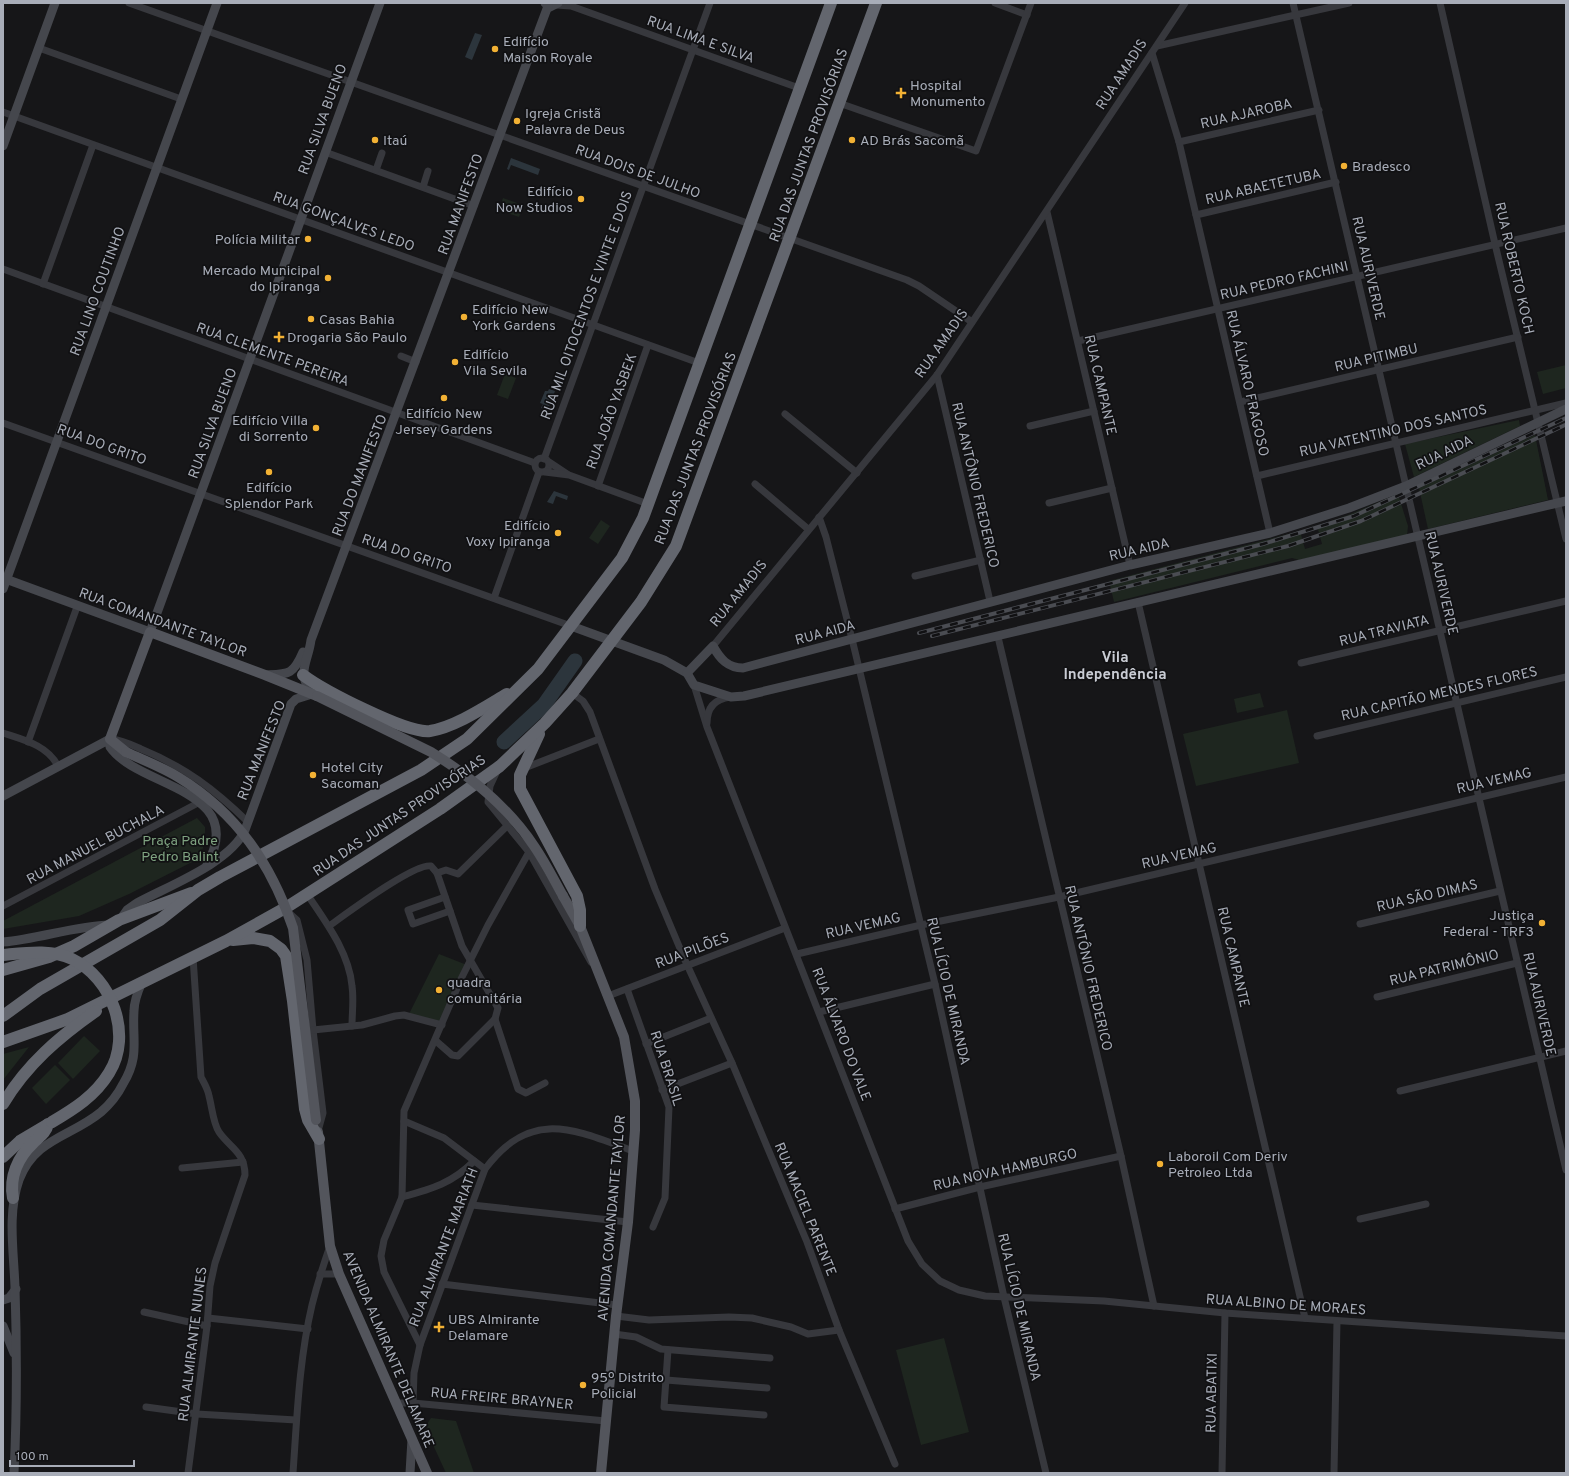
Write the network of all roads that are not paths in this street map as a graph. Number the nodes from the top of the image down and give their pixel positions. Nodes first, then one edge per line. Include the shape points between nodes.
1 (55, 3) edge
2 (129, 3) edge
3 (217, 3) edge
4 (380, 3) edge
5 (710, 3) edge
6 (830, 3) edge
7 (876, 3) edge
8 (995, 3) edge
9 (1032, 3) edge
10 (1185, 3) edge
11 (1293, 3) edge
12 (1348, 3) edge
13 (1440, 3) edge
14 (552, 4) edge
15 (569, 5) edge
16 (1027, 14) junction
17 (1296, 15) junction
18 (1168, 29) junction
19 (208, 30) junction
20 (1175, 42) junction
21 (1157, 46) junction
22 (39, 48) junction
23 (692, 50) junction
24 (1152, 53) junction
25 (351, 82) junction
26 (799, 88) junction
27 (181, 99) junction
28 (839, 103) junction
29 (1319, 110) junction
30 (3, 112) edge
31 (14, 116) junction
32 (501, 135) junction
33 (1179, 142) junction
34 (93, 145) junction
35 (3, 146) edge
36 (326, 152) junction
37 (382, 153) dead end
38 (157, 168) junction
39 (376, 170) junction
40 (428, 171) dead end
41 (1336, 182) junction
42 (423, 187) junction
43 (643, 187) junction
44 (474, 206) junction
45 (1047, 212) junction
46 (1196, 215) junction
47 (301, 219) junction
48 (754, 226) junction
49 (1566, 228) edge
50 (784, 237) junction
51 (1495, 244) junction
52 (3, 269) edge
53 (449, 273) junction
54 (1358, 277) junction
55 (43, 284) junction
56 (106, 307) junction
57 (1218, 309) junction
58 (972, 322) junction
59 (594, 324) junction
60 (1518, 338) junction
61 (1078, 342) junction
62 (648, 345) junction
63 (401, 356) dead end
64 (250, 360) junction
65 (416, 362) junction
66 (699, 363) junction
67 (1378, 370) junction
68 (937, 376) junction
69 (1240, 402) junction
70 (1566, 403) edge
71 (1566, 409) edge
72 (1535, 410) junction
73 (1094, 411) junction
74 (398, 412) junction
75 (785, 414) dead end
76 (1538, 422) junction
77 (3, 423) edge
78 (1030, 426) dead end
79 (56, 442) junction
80 (1395, 442) junction
81 (546, 460) junction
82 (535, 463) junction
83 (542, 472) junction
84 (857, 473) junction
85 (569, 475) junction
86 (1257, 476) junction
87 (755, 484) dead end
88 (598, 486) junction
89 (1406, 486) junction
90 (1112, 488) junction
91 (200, 494) junction
92 (1562, 502) edge
93 (1049, 503) dead end
94 (648, 504) junction
95 (819, 516) junction
96 (808, 530) junction
97 (1270, 533) junction
98 (1418, 537) junction
99 (1566, 539) edge
100 (347, 547) junction
101 (981, 560) junction
102 (1130, 565) junction
103 (915, 576) dead end
104 (5, 579) edge
105 (3, 589) edge
106 (494, 598) junction
107 (990, 601) junction
108 (1138, 602) junction
109 (1566, 602) edge
110 (77, 607) junction
111 (575, 628) junction
112 (1439, 630) junction
113 (150, 632) junction
114 (998, 637) junction
115 (852, 639) junction
116 (311, 640) junction
117 (612, 640) junction
118 (713, 646) junction
119 (1301, 663) dead end
120 (859, 668) junction
121 (687, 673) junction
122 (265, 675) junction
123 (303, 675) junction
124 (1566, 677) edge
125 (694, 685) junction
126 (522, 686) junction
127 (572, 693) junction
128 (315, 695) junction
129 (731, 697) junction
130 (1457, 702) junction
131 (545, 723) junction
132 (707, 727) junction
133 (3, 733) edge
134 (1317, 736) dead end
135 (110, 739) junction
136 (599, 739) junction
137 (28, 742) junction
138 (58, 766) junction
139 (500, 766) junction
140 (522, 769) junction
141 (1566, 777) edge
142 (3, 796) edge
143 (1478, 798) junction
144 (198, 803) junction
145 (248, 822) junction
146 (508, 825) junction
147 (529, 852) junction
148 (1198, 864) junction
149 (206, 867) junction
150 (436, 873) junction
151 (198, 890) junction
152 (1500, 891) junction
153 (307, 894) junction
154 (563, 896) joint
155 (445, 897) junction
156 (1059, 897) junction
157 (3, 906) edge
158 (284, 909) junction
159 (450, 911) junction
160 (115, 923) junction
161 (1360, 924) dead end
162 (921, 925) junction
163 (329, 926) junction
164 (580, 926) junction
165 (785, 928) junction
166 (226, 941) junction
167 (3, 942) edge
168 (3, 954) edge
169 (797, 954) junction
170 (193, 957) junction
171 (471, 959) junction
172 (1517, 963) junction
173 (688, 966) junction
174 (3, 970) edge
175 (598, 970) junction
176 (142, 982) junction
177 (935, 984) junction
178 (627, 989) junction
179 (127, 990) junction
180 (608, 996) junction
181 (1377, 997) dead end
182 (819, 1012) junction
183 (3, 1016) edge
184 (496, 1016) junction
185 (711, 1018) junction
186 (442, 1025) junction
187 (352, 1026) junction
188 (313, 1030) junction
189 (436, 1041) junction
190 (3, 1042) edge
191 (646, 1044) junction
192 (1566, 1051) edge
193 (1540, 1057) junction
194 (732, 1063) junction
195 (545, 1083) dead end
196 (662, 1090) junction
197 (1400, 1091) dead end
198 (3, 1104) edge
199 (404, 1121) junction
200 (50, 1123) junction
201 (319, 1135) junction
202 (633, 1151) junction
203 (1121, 1156) junction
204 (3, 1157) edge
205 (474, 1161) junction
206 (243, 1162) junction
207 (182, 1168) dead end
208 (485, 1170) junction
209 (1566, 1170) edge
210 (980, 1186) junction
211 (402, 1197) junction
212 (13, 1198) junction
213 (1426, 1204) dead end
214 (472, 1205) junction
215 (895, 1209) junction
216 (1360, 1219) dead end
217 (628, 1222) junction
218 (653, 1227) dead end
219 (330, 1246) junction
220 (320, 1274) junction
221 (339, 1274) junction
222 (442, 1284) junction
223 (16, 1289) junction
224 (1004, 1297) junction
225 (3, 1300) edge
226 (618, 1305) junction
227 (1154, 1306) junction
228 (144, 1312) dead end
229 (1225, 1313) junction
230 (616, 1316) junction
231 (208, 1318) junction
232 (1305, 1318) junction
233 (1337, 1321) junction
234 (3, 1326) edge
235 (207, 1326) junction
236 (308, 1329) junction
237 (839, 1330) junction
238 (614, 1334) junction
239 (1566, 1336) edge
240 (420, 1344) junction
241 (668, 1350) junction
242 (16, 1358) junction
243 (770, 1358) dead end
244 (666, 1380) junction
245 (767, 1388) dead end
246 (396, 1403) junction
247 (413, 1403) junction
248 (146, 1407) dead end
249 (197, 1414) junction
250 (764, 1415) dead end
251 (296, 1420) junction
252 (606, 1421) junction
253 (412, 1439) junction
254 (895, 1464) dead end
255 (14, 1473) edge
256 (188, 1473) edge
257 (293, 1473) edge
258 (410, 1473) edge
259 (427, 1473) edge
260 (601, 1473) edge
261 (1046, 1473) edge
262 (1222, 1473) edge
263 (1334, 1473) edge

1 - 22 street
2 - 19 street, RUA DOIS DE JULHO
3 - 19 street, RUA LINO COUTINHO
4 - 25 street, RUA SILVA BUENO
5 - 23 street, RUA MIL OITOCENTOS E VINTE E DOIS
6 - 26 highway, RUA DAS JUNTAS PROVISÓRIAS
7 - 28 highway, RUA DAS JUNTAS PROVISÓRIAS
8 - 16 street
9 - 16 street
10 - 18 street, RUA AMADIS
11 - 17 street, RUA AURIVERDE
12 - 17 street
13 - 51 street, RUA ROBERTO KOCH
14 - 15 street, RUA LIMA E SILVA
14 - 32 street, RUA MANIFESTO
15 - 23 street, RUA LIMA E SILVA
16 - 28 street via 976,151
17 - 20 street
17 - 29 street, RUA AURIVERDE
18 - 20 street
18 - 21 street, RUA AMADIS
19 - 25 street, RUA DOIS DE JULHO
19 - 27 street, RUA LINO COUTINHO
20 - 21 street
21 - 24 street, RUA AMADIS
22 - 27 street
22 - 31 street
23 - 26 street, RUA LIMA E SILVA
23 - 43 street, RUA MIL OITOCENTOS E VINTE E DOIS
24 - 33 street, RUA ÁLVARO FRAGOSO
24 - 45 street, RUA AMADIS
25 - 32 street, RUA DOIS DE JULHO
25 - 36 street, RUA SILVA BUENO
26 - 48 highway, RUA DAS JUNTAS PROVISÓRIAS
27 - 38 street, RUA LINO COUTINHO
28 - 50 highway, RUA DAS JUNTAS PROVISÓRIAS
29 - 33 street, RUA AJAROBA
29 - 41 street, RUA AURIVERDE
30 - 31 street, RUA GONÇALVES LEDO
31 - 34 street, RUA GONÇALVES LEDO
31 - 35 street
32 - 43 street, RUA DOIS DE JULHO
32 - 44 street, RUA MANIFESTO
33 - 46 street, RUA ÁLVARO FRAGOSO
34 - 38 street, RUA GONÇALVES LEDO
34 - 55 street
36 - 39 street
36 - 47 street, RUA SILVA BUENO
37 - 39 street
38 - 47 street, RUA GONÇALVES LEDO
38 - 56 street, RUA LINO COUTINHO
39 - 42 street
40 - 42 street
41 - 46 street, RUA ABAETETUBA
41 - 54 street, RUA AURIVERDE
42 - 44 street
43 - 48 street, RUA DOIS DE JULHO
43 - 59 street, RUA MIL OITOCENTOS E VINTE E DOIS
44 - 53 street, RUA MANIFESTO
45 - 58 street, RUA AMADIS
45 - 61 street, RUA CAMPANTE
46 - 57 street, RUA ÁLVARO FRAGOSO
47 - 53 street, RUA GONÇALVES LEDO
47 - 64 street, RUA SILVA BUENO
48 - 50 street, RUA DOIS DE JULHO
48 - 66 highway, RUA DAS JUNTAS PROVISÓRIAS
49 - 51 street, RUA PEDRO FACHINI
50 - 58 street, RUA DOIS DE JULHO via 907,280
50 - 117 highway, RUA DAS JUNTAS PROVISÓRIAS via 676,546 645,596
51 - 54 street, RUA PEDRO FACHINI
51 - 60 street, RUA ROBERTO KOCH
52 - 55 street, RUA CLEMENTE PEREIRA
53 - 59 street, RUA GONÇALVES LEDO
53 - 65 street, RUA MANIFESTO
54 - 57 street, RUA PEDRO FACHINI
54 - 67 street, RUA AURIVERDE
55 - 56 street, RUA CLEMENTE PEREIRA
56 - 64 street, RUA CLEMENTE PEREIRA
56 - 79 street, RUA LINO COUTINHO
57 - 61 street, RUA PEDRO FACHINI
57 - 69 street, RUA ÁLVARO FRAGOSO
58 - 68 street, RUA AMADIS
59 - 62 street, RUA GONÇALVES LEDO
59 - 81 street, RUA MIL OITOCENTOS E VINTE E DOIS
60 - 67 street, RUA PITIMBU
60 - 72 street, RUA ROBERTO KOCH
61 - 73 street, RUA CAMPANTE
62 - 66 street, RUA GONÇALVES LEDO
62 - 88 street, RUA JOÃO YASBEK
63 - 65 street
64 - 74 street, RUA CLEMENTE PEREIRA
64 - 91 street, RUA SILVA BUENO
65 - 74 street, RUA MANIFESTO
66 - 94 highway, RUA DAS JUNTAS PROVISÓRIAS
67 - 69 street, RUA PITIMBU
67 - 80 street, RUA AURIVERDE
68 - 84 street, RUA AMADIS
68 - 101 street, RUA ANTÔNIO FREDERICO
69 - 86 street, RUA ÁLVARO FRAGOSO
70 - 72 street, RUA VATENTINO DOS SANTOS
71 - 76 street, RUA AIDA
72 - 76 street, RUA ROBERTO KOCH
72 - 80 street, RUA VATENTINO DOS SANTOS
73 - 78 street
73 - 90 street, RUA CAMPANTE
74 - 82 street, RUA CLEMENTE PEREIRA
74 - 100 street, RUA DO MANIFESTO
75 - 84 street
76 - 89 street, RUA AIDA
76 - 92 street, RUA ROBERTO KOCH
77 - 79 street, RUA DO GRITO
79 - 91 street, RUA DO GRITO
79 - 104 street, RUA LINO COUTINHO
80 - 86 street, RUA VATENTINO DOS SANTOS
80 - 89 street, RUA AURIVERDE
81 - 82 street via 539,459
81 - 83 street via 549,468
81 - 85 street
82 - 83 street via 534,467
83 - 85 street
83 - 106 street
84 - 95 street, RUA AMADIS
85 - 88 street
86 - 97 street, RUA ÁLVARO FRAGOSO
87 - 96 street
88 - 94 street
89 - 97 street, RUA AIDA via 1349,508
89 - 98 street, RUA AURIVERDE
90 - 93 street
90 - 102 street, RUA CAMPANTE
91 - 100 street, RUA DO GRITO
91 - 113 street, RUA SILVA BUENO
92 - 98 street
92 - 99 street, RUA ROBERTO KOCH
94 - 111 highway, RUA DAS JUNTAS PROVISÓRIAS via 622,558
95 - 96 street, RUA AMADIS
95 - 115 street, RUA LÍCIO DE MIRANDA
96 - 118 street, RUA AMADIS
97 - 102 street, RUA AIDA
98 - 108 street
98 - 112 street, RUA AURIVERDE
100 - 106 street, RUA DO GRITO
100 - 116 street
101 - 103 street
101 - 107 street, RUA ANTÔNIO FREDERICO
102 - 107 street, RUA AIDA
104 - 105 street, RUA LINO COUTINHO
104 - 110 street, RUA COMANDANTE TAYLOR
106 - 111 street, RUA DO GRITO
107 - 115 street, RUA AIDA
108 - 114 street
108 - 148 street, RUA CAMPANTE
109 - 112 street, RUA TRAVIATA
110 - 113 street, RUA COMANDANTE TAYLOR
110 - 137 street
111 - 117 street, RUA DO GRITO
111 - 126 highway, RUA DAS JUNTAS PROVISÓRIAS
112 - 119 street, RUA TRAVIATA
112 - 130 street, RUA AURIVERDE
113 - 122 main road, RUA COMANDANTE TAYLOR
113 - 135 main road, RUA SILVA BUENO
114 - 120 street
114 - 156 street, RUA ANTÔNIO FREDERICO
115 - 118 street, RUA AIDA via 744,668 727,664
115 - 120 street, RUA LÍCIO DE MIRANDA
116 - 122 street via 292,672
116 - 123 street
117 - 121 street, RUA DO GRITO via 660,658
117 - 127 highway, RUA DAS JUNTAS PROVISÓRIAS
118 - 121 street, RUA AMADIS
120 - 129 street via 758,693
120 - 162 street, RUA LÍCIO DE MIRANDA
121 - 125 street, RUA ÁLVARO DO VALE
122 - 128 main road, RUA COMANDANTE TAYLOR
123 - 126 highway via 329,692 404,726 422,731 440,728 466,717
123 - 128 street via 307,687
124 - 130 street, RUA CAPITÃO MENDES FLORES
125 - 129 street
125 - 132 street, RUA ÁLVARO DO VALE
126 - 151 highway, RUA DAS JUNTAS PROVISÓRIAS via 467,739 421,770
127 - 131 highway, RUA DAS JUNTAS PROVISÓRIAS
127 - 136 street, RUA MACIEL PARENTE via 587,706
128 - 145 street, RUA MANIFESTO via 296,699 291,704
128 - 154 main road, RUA COMANDANTE TAYLOR, bridge via 431,752 489,794 535,846
129 - 132 street, RUA ÁLVARO DO VALE via 721,698 711,705 708,710
130 - 134 street, RUA CAPITÃO MENDES FLORES
130 - 143 street, RUA AURIVERDE
131 - 139 highway, RUA DAS JUNTAS PROVISÓRIAS
131 - 140 highway
132 - 165 street, RUA ÁLVARO DO VALE
133 - 137 street
135 - 138 street
135 - 144 street via 110,747 124,761 179,788
135 - 145 street via 148,752 190,772 223,797
135 - 201 main road, bridge via 126,752 178,777 218,806 251,843 267,867 285,903 293,928
136 - 140 street
136 - 173 street, RUA MACIEL PARENTE via 655,889
137 - 138 street via 45,750
138 - 142 street
139 - 146 street via 490,786 488,802
139 - 153 highway, RUA DAS JUNTAS PROVISÓRIAS via 440,810
140 - 164 highway via 520,789 577,896
141 - 143 street, RUA VEMAG
143 - 148 street, RUA VEMAG
143 - 152 street, RUA AURIVERDE
144 - 149 street via 212,819 216,828 214,850
144 - 157 street, RUA MANUEL BUCHALA
145 - 149 street, RUA MANIFESTO via 234,847
146 - 147 street
146 - 150 street via 458,874 446,870
147 - 171 street
147 - 175 street via 589,960
148 - 156 street, RUA VEMAG
148 - 232 street, RUA CAMPANTE
149 - 160 street via 136,903
150 - 155 street
150 - 163 street via 431,866 418,868
151 - 160 highway, RUA DAS JUNTAS PROVISÓRIAS
151 - 183 highway, RUA DAS JUNTAS PROVISÓRIAS via 160,920 40,989
152 - 161 street, RUA SÃO DIMAS
152 - 172 street, RUA AURIVERDE
153 - 158 highway, RUA DAS JUNTAS PROVISÓRIAS
153 - 163 street
154 - 164 main road, AVENIDA COMANDANTE TAYLOR
155 - 159 street
155 - 159 street via 408,910 413,924
156 - 162 street, RUA VEMAG
156 - 203 street, RUA ANTÔNIO FREDERICO
158 - 166 highway, RUA DAS JUNTAS PROVISÓRIAS
158 - 188 street, AVENIDA ALMIRANTE DELAMARE via 294,916 299,925 308,960
159 - 171 street via 462,946
160 - 167 street, RUA DAS JUNTAS PROVISÓRIAS via 28,940
160 - 174 highway via 49,957
162 - 169 street, RUA VEMAG
162 - 177 street, RUA LÍCIO DE MIRANDA
163 - 187 street via 343,953 352,985
164 - 175 main road, AVENIDA COMANDANTE TAYLOR
165 - 169 street, RUA ÁLVARO DO VALE
165 - 173 street, RUA PILÕES
166 - 170 highway, RUA DAS JUNTAS PROVISÓRIAS
166 - 201 highway via 263,939 276,944 286,956 305,1109 308,1120
168 - 200 highway, bridge via 45,952 72,959 89,971 103,986 115,1007 119,1029 118,1053 110,1073 91,1097
169 - 182 street, RUA ÁLVARO DO VALE
170 - 176 highway, RUA DAS JUNTAS PROVISÓRIAS
170 - 206 street via 201,1077 209,1094 219,1133 231,1144
171 - 184 street via 498,1008
171 - 186 street
172 - 181 street, RUA PATRIMÔNIO
172 - 193 street, RUA AURIVERDE
173 - 178 street, RUA PILÕES
173 - 185 street, RUA MACIEL PARENTE
175 - 180 main road, AVENIDA COMANDANTE TAYLOR
176 - 179 highway, RUA DAS JUNTAS PROVISÓRIAS
176 - 212 street via 134,1010 134,1057 124,1084 100,1113 54,1139 37,1152 20,1178
177 - 182 street
177 - 210 street, RUA LÍCIO DE MIRANDA
178 - 180 street, RUA PILÕES
178 - 191 street, RUA BRASIL
179 - 190 highway via 68,1019
179 - 198 highway via 63,1035 40,1056 14,1085
180 - 202 main road, AVENIDA COMANDANTE TAYLOR via 624,1037 630,1067 635,1101 636,1130
182 - 215 street, RUA ÁLVARO DO VALE
184 - 189 street via 458,1056 452,1055
184 - 195 street via 518,1089 526,1093
185 - 191 street
185 - 194 street, RUA MACIEL PARENTE
186 - 187 street via 404,1015
186 - 189 street
187 - 188 street
188 - 201 street, AVENIDA ALMIRANTE DELAMARE via 324,1113
189 - 199 street via 404,1111
191 - 196 street, RUA BRASIL
192 - 193 street
193 - 197 street
193 - 209 street, RUA AURIVERDE
194 - 196 street
194 - 237 street, RUA MACIEL PARENTE via 806,1242
196 - 218 street, RUA BRASIL via 669,1107 670,1118 667,1179 665,1198
199 - 205 street via 444,1138
199 - 211 street
200 - 204 highway via 20,1141
200 - 212 highway via 43,1135 27,1148 16,1167 12,1186
201 - 219 main road, AVENIDA ALMIRANTE DELAMARE
202 - 208 street, RUA ALMIRANTE MARIATH via 603,1139 570,1130 549,1128 528,1133 508,1144
202 - 217 main road, AVENIDA COMANDANTE TAYLOR
203 - 210 street, RUA NOVA HAMBURGO
203 - 227 street, RUA ANTÔNIO FREDERICO
205 - 208 street
205 - 211 street via 446,1183
206 - 207 street
206 - 231 street, RUA ALMIRANTE NUNES via 245,1175 215,1263 210,1286
208 - 214 street, RUA ALMIRANTE MARIATH
210 - 215 street, RUA NOVA HAMBURGO
210 - 224 street, RUA LÍCIO DE MIRANDA
211 - 240 street via 384,1240 381,1256 384,1272
212 - 223 street
213 - 216 street
214 - 217 street
214 - 222 street, RUA ALMIRANTE MARIATH
215 - 224 street, RUA ÁLVARO DO VALE via 908,1241 922,1264 940,1281 971,1294
217 - 226 main road, AVENIDA COMANDANTE TAYLOR
219 - 220 street
219 - 221 main road, AVENIDA ALMIRANTE DELAMARE
220 - 221 street
220 - 236 street
221 - 246 main road, AVENIDA ALMIRANTE DELAMARE
222 - 226 street
222 - 240 street, RUA ALMIRANTE MARIATH
223 - 225 street via 9,1298
223 - 242 street
224 - 227 street, RUA ALBINO DE MORAES
224 - 261 street, RUA LÍCIO DE MIRANDA
226 - 230 main road, AVENIDA COMANDANTE TAYLOR
227 - 229 street, RUA ALBINO DE MORAES
228 - 235 street
229 - 232 street, RUA ALBINO DE MORAES
229 - 262 street, RUA ABATIXI
230 - 237 street via 649,1320 752,1318 791,1327 808,1334
230 - 238 main road, AVENIDA COMANDANTE TAYLOR
231 - 235 street, RUA ALMIRANTE NUNES
231 - 236 street
232 - 233 street, RUA ALBINO DE MORAES
233 - 239 street, RUA ALBINO DE MORAES
233 - 263 street
234 - 242 street
235 - 249 street, RUA ALMIRANTE NUNES
236 - 251 street
237 - 254 street, RUA MACIEL PARENTE
238 - 241 street via 636,1337 657,1348
238 - 252 main road, AVENIDA COMANDANTE TAYLOR
240 - 247 street, RUA ALMIRANTE MARIATH via 414,1372
241 - 243 street
241 - 244 street
242 - 255 street
244 - 245 street
244 - 250 street via 664,1407
246 - 247 street, RUA FREIRE BRAYNER
246 - 253 main road, AVENIDA ALMIRANTE DELAMARE
247 - 252 street, RUA FREIRE BRAYNER
248 - 249 street
249 - 251 street
249 - 256 street, RUA ALMIRANTE NUNES
251 - 257 street
252 - 260 main road, AVENIDA COMANDANTE TAYLOR
253 - 258 street
253 - 259 main road, AVENIDA ALMIRANTE DELAMARE

